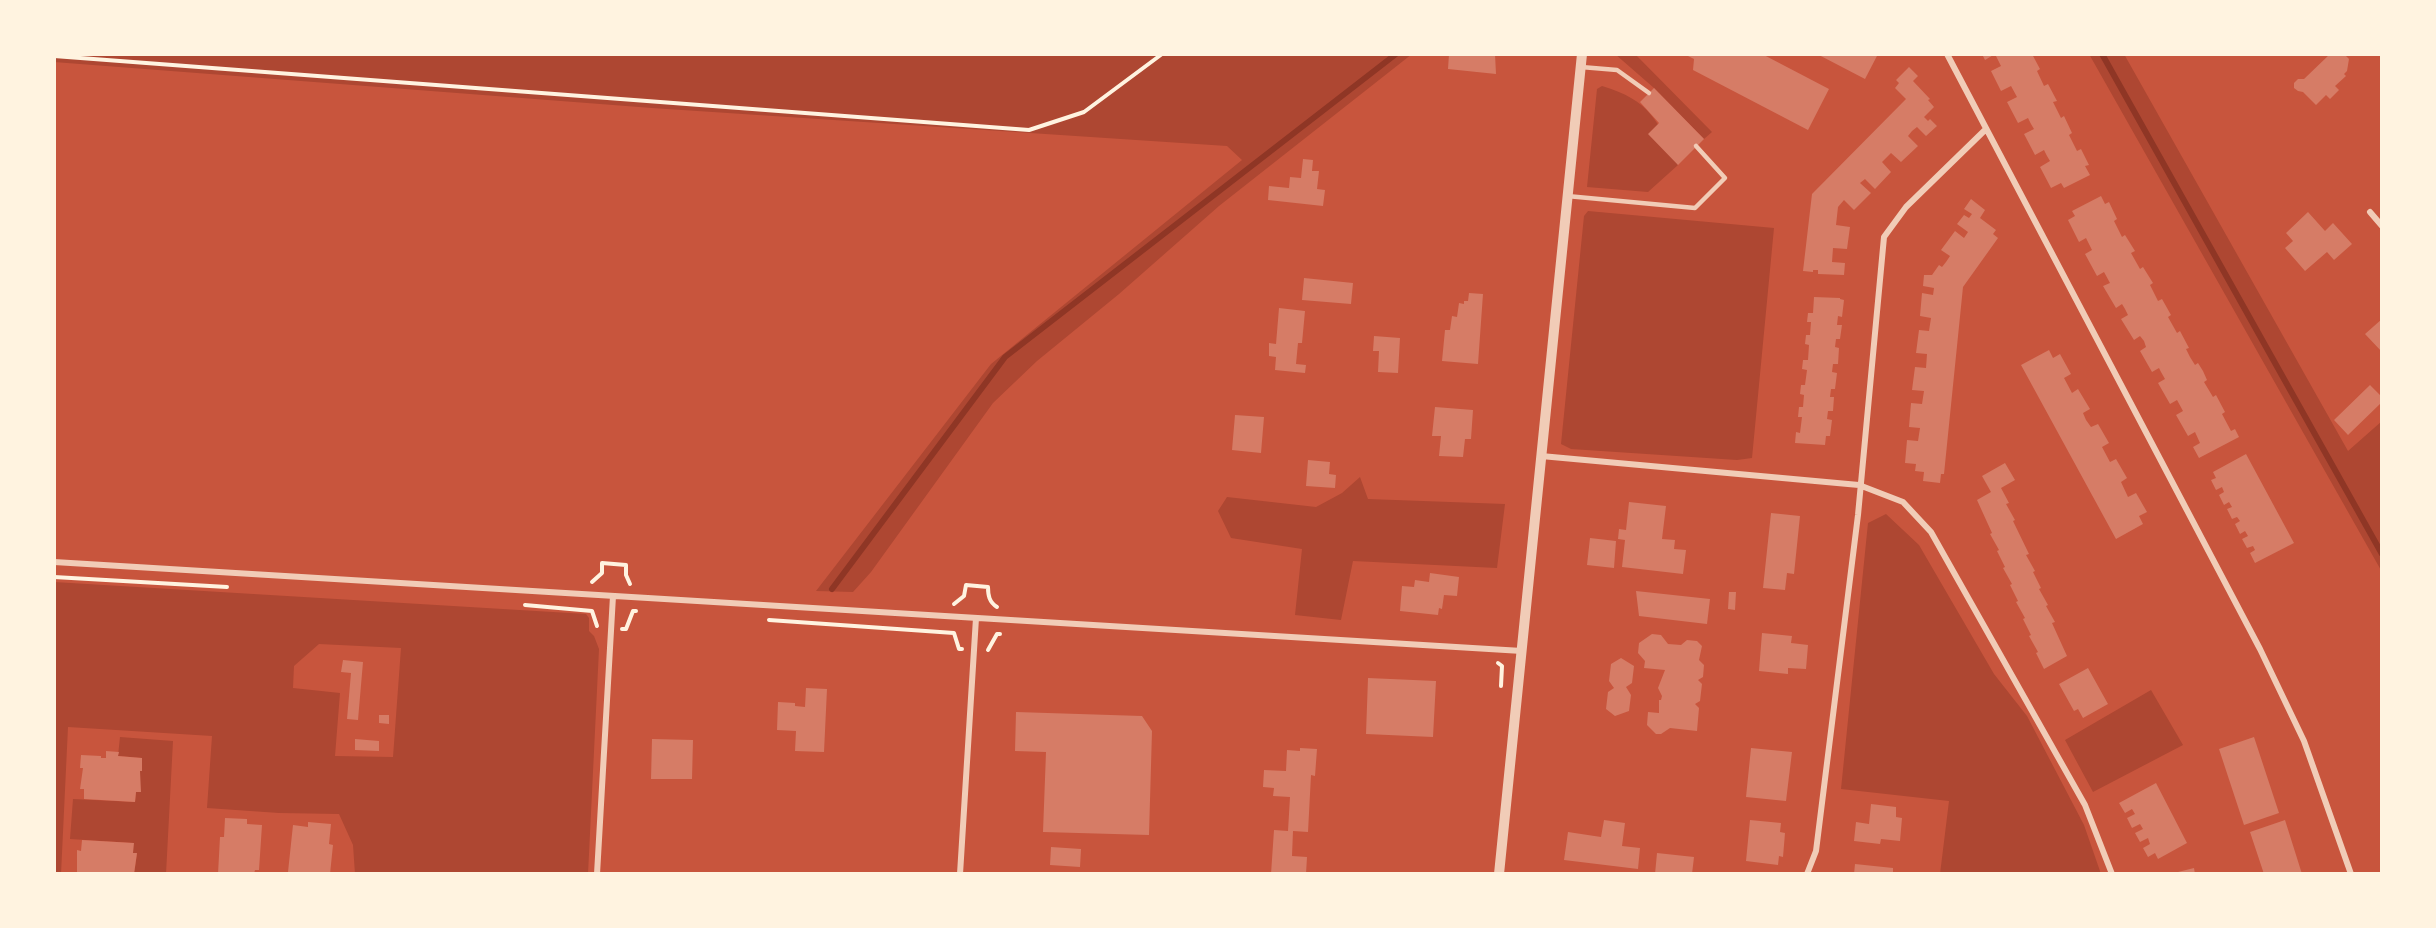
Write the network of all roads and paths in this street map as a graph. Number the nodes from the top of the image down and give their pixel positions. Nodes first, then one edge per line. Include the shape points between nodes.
1 (1162, 54) edge
2 (1581, 54) edge
3 (1947, 54) edge
4 (54, 56) edge
5 (1580, 67) junction
6 (1649, 93) dead end
7 (1985, 130) junction
8 (1696, 146) dead end
9 (1568, 196) junction
10 (2370, 212) dead end
11 (2382, 226) edge
12 (1541, 456) junction
13 (1859, 485) junction
14 (54, 562) edge
15 (54, 577) edge
16 (230, 588) dead end
17 (613, 596) junction
18 (523, 605) dead end
19 (645, 612) dead end
20 (976, 618) junction
21 (764, 620) dead end
22 (611, 629) junction
23 (1009, 634) dead end
24 (973, 650) junction
25 (1522, 651) junction
26 (1489, 660) dead end
27 (1517, 698) junction
28 (597, 874) edge
29 (960, 874) edge
30 (1499, 874) edge
31 (1807, 874) edge
32 (2112, 874) edge
33 (2351, 874) edge

1 - 4 path via 1084,112 1029,130
2 - 5 street
3 - 7 street
5 - 6 lane via 1617,70
5 - 9 street
7 - 13 street via 1906,207 1884,237
7 - 33 street via 2259,649 2304,741
8 - 9 lane via 1725,178 1695,208
9 - 12 street
10 - 11 street
12 - 13 street
12 - 25 street
13 - 31 street via 1816,851
13 - 32 street via 1903,502 1930,532 2085,805
14 - 17 street
15 - 16 path
17 - 20 street
17 - 22 street
18 - 22 path via 592,611 598,627
19 - 22 path via 633,611 626,629
20 - 24 street
20 - 25 street
21 - 24 path via 954,633 959,649
22 - 28 street
23 - 24 path via 997,634 987,651
24 - 29 street
25 - 27 street
26 - 27 path via 1502,666 1500,695
27 - 30 street

